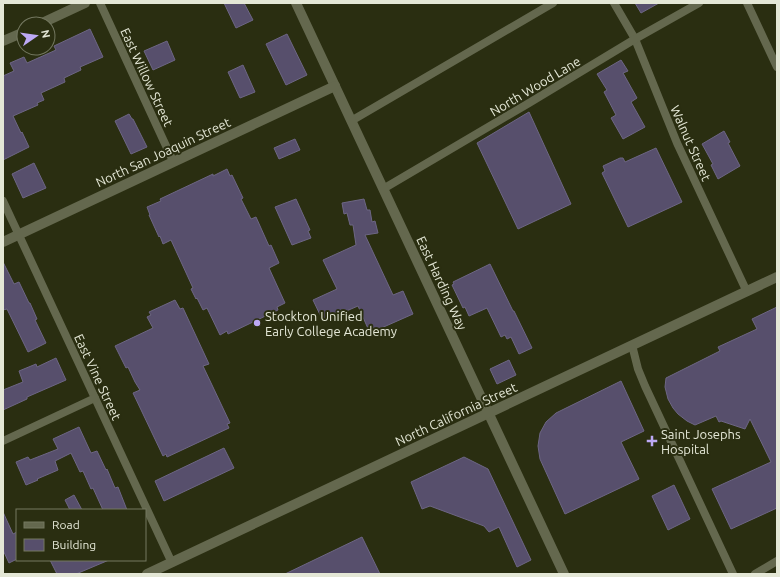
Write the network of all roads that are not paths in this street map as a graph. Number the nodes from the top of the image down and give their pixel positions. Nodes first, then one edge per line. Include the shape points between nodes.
1 (85, 3) edge
2 (100, 3) edge
3 (296, 3) edge
4 (553, 3) edge
5 (614, 3) edge
6 (699, 3) edge
7 (747, 3) edge
8 (56, 17) edge
9 (16, 35) edge
10 (635, 39) junction
11 (3, 41) edge
12 (777, 66) edge
13 (335, 86) junction
14 (351, 121) junction
15 (174, 162) junction
16 (383, 189) junction
17 (3, 201) edge
18 (18, 234) junction
19 (3, 242) edge
20 (777, 277) edge
21 (747, 292) junction
22 (632, 345) junction
23 (95, 398) junction
24 (488, 413) junction
25 (3, 442) edge
26 (777, 561) edge
27 (172, 562) junction
28 (147, 574) edge
29 (564, 574) edge
30 (733, 574) edge
31 (755, 574) edge

1 - 8 street
2 - 15 street, East Willow Street
3 - 13 street, East Harding Way
4 - 14 street
5 - 10 street, Walnut Street
6 - 10 street, North Wood Lane
7 - 12 street
9 - 11 street
10 - 16 street, North Wood Lane
10 - 21 street, Walnut Street via 677,142
13 - 14 street, East Harding Way
13 - 15 street, North San Joaquin Street
14 - 16 street, East Harding Way
15 - 18 street, North San Joaquin Street
16 - 24 street, East Harding Way
17 - 18 street, East Vine Street
18 - 19 street, North San Joaquin Street
18 - 23 street, East Vine Street
20 - 21 street, North California Street
21 - 22 street, North California Street
22 - 24 street, North California Street
22 - 30 street via 645,386
23 - 25 street
23 - 27 street, East Vine Street
24 - 27 street, North California Street
24 - 29 street, East Harding Way
26 - 31 street
27 - 28 street, North California Street

